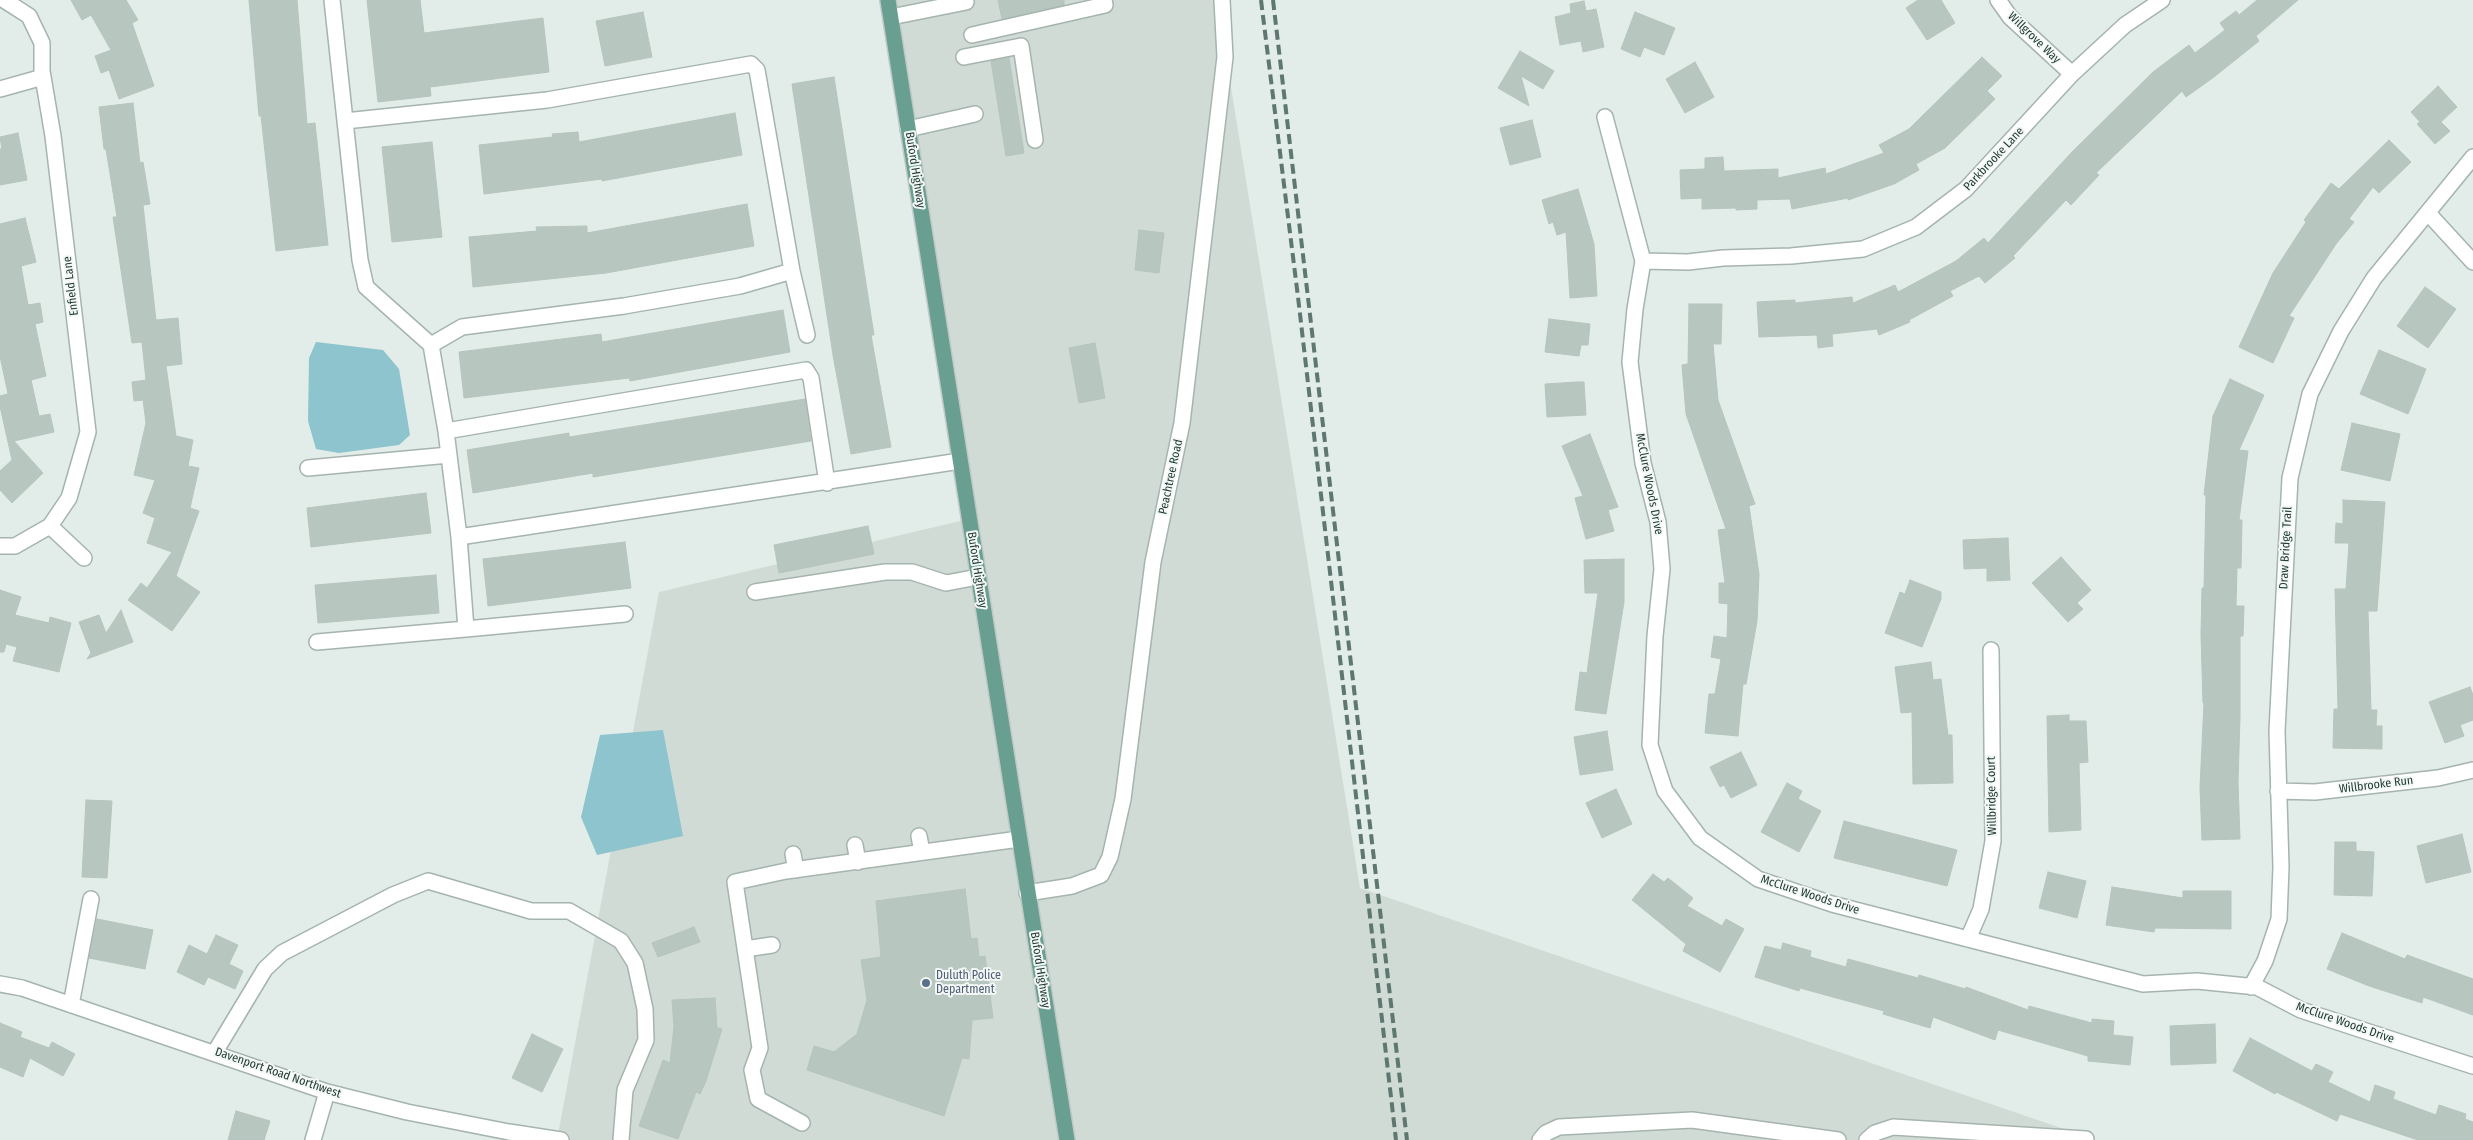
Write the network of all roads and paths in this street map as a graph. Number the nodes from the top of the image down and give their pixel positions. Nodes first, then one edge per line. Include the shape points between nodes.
1 (4, 0) edge
2 (332, 0) edge
3 (888, 0) edge
4 (1104, 0) edge
5 (1222, 0) edge
6 (1998, 0) edge
7 (2162, 0) edge
8 (966, 2) dead end
9 (891, 16) junction
10 (972, 35) dead end
11 (964, 57) dead end
12 (2072, 74) junction
13 (43, 76) junction
14 (0, 89) edge
15 (974, 114) dead end
16 (1605, 117) dead end
17 (345, 121) junction
18 (908, 129) junction
19 (1036, 140) dead end
20 (2473, 157) edge
21 (2428, 214) junction
22 (1643, 261) junction
23 (2473, 262) edge
24 (792, 271) junction
25 (807, 335) dead end
26 (431, 345) junction
27 (446, 431) junction
28 (448, 454) junction
29 (960, 461) junction
30 (308, 468) dead end
31 (827, 483) junction
32 (50, 526) junction
33 (459, 537) junction
34 (0, 546) edge
35 (84, 558) dead end
36 (978, 577) junction
37 (755, 592) dead end
38 (626, 614) dead end
39 (466, 629) junction
40 (317, 642) dead end
41 (1990, 650) dead end
42 (2473, 770) edge
43 (2278, 791) junction
44 (919, 836) dead end
45 (1019, 839) junction
46 (855, 845) dead end
47 (922, 852) junction
48 (793, 854) dead end
49 (858, 862) junction
50 (796, 870) junction
51 (1027, 893) junction
52 (91, 899) dead end
53 (1968, 939) junction
54 (772, 945) dead end
55 (745, 949) junction
56 (0, 984) edge
57 (2251, 987) junction
58 (70, 1005) junction
59 (215, 1052) junction
60 (2473, 1066) edge
61 (327, 1092) junction
62 (802, 1123) dead end
63 (2086, 1139) edge
64 (313, 1140) edge
65 (562, 1140) edge
66 (620, 1140) edge
67 (1067, 1140) edge
68 (1540, 1140) edge
69 (1838, 1140) edge
70 (1867, 1140) edge

1 - 13 street, Enfield Lane via 29,16 42,43
2 - 17 street
3 - 9 main road, Buford Highway
4 - 10 street via 1105,5
5 - 51 street, Peachtree Road via 1225,57 1182,423 1153,562 1123,799 1115,838 1110,857 1100,875 1072,886
6 - 12 street, Willgrove Way via 2010,17
7 - 12 street, Parkbrooke Lane via 2125,26
8 - 9 street
9 - 18 main road, Buford Highway
11 - 19 street via 1021,46
12 - 22 street, Parkbrooke Lane via 1966,190 1916,227 1863,249 1688,262
13 - 14 street
13 - 32 street, Enfield Lane via 88,432 68,498
15 - 18 street
16 - 22 street, McClure Woods Drive
17 - 24 street via 547,100 751,64 757,70
17 - 26 street via 360,260 366,287
18 - 29 main road, Buford Highway
20 - 21 street, Draw Bridge Trail
21 - 23 street
21 - 43 street, Draw Bridge Trail via 2374,278 2341,331 2310,394 2290,478 2277,731
22 - 53 street, McClure Woods Drive via 1630,362 1643,463 1658,522 1662,569 1650,745 1665,792 1700,838 1758,879 1832,904
24 - 25 street
24 - 26 street via 740,286 624,306 462,327
26 - 27 street
27 - 28 street
27 - 31 street via 806,370 811,378
28 - 30 street
28 - 33 street
29 - 31 street
29 - 36 main road, Buford Highway
31 - 33 street
32 - 34 street, Enfield Lane via 15,546
32 - 35 street
33 - 39 street
36 - 37 street via 946,583 912,572 885,572
36 - 45 main road, Buford Highway
38 - 39 street
39 - 40 street
41 - 53 street, Willbridge Court via 1993,841 1981,909
42 - 43 street, Willbrooke Run via 2438,778 2315,792
43 - 57 street, Draw Bridge Trail via 2279,919 2265,961
44 - 47 street
45 - 47 street
45 - 51 main road, Buford Highway
46 - 49 street
47 - 49 street
48 - 50 street
49 - 50 street
50 - 55 street via 741,874 735,882
51 - 67 main road, Buford Highway
52 - 58 street
53 - 57 street, McClure Woods Drive via 2143,984 2197,981
54 - 55 street
55 - 62 street via 760,1048 752,1070 758,1099
56 - 58 street, Davenport Road Northwest
57 - 60 street, McClure Woods Drive via 2257,987 2300,1010
58 - 59 street, Davenport Road Northwest
59 - 61 street, Davenport Road Northwest
59 - 66 street via 264,969 282,953 392,895 428,881 531,911 569,911 621,941 635,963 645,1009 646,1040 625,1090
61 - 64 street
61 - 65 street, Davenport Road Northwest via 407,1112
63 - 70 street via 1892,1127 1875,1133
68 - 69 street via 1559,1127 1692,1120

